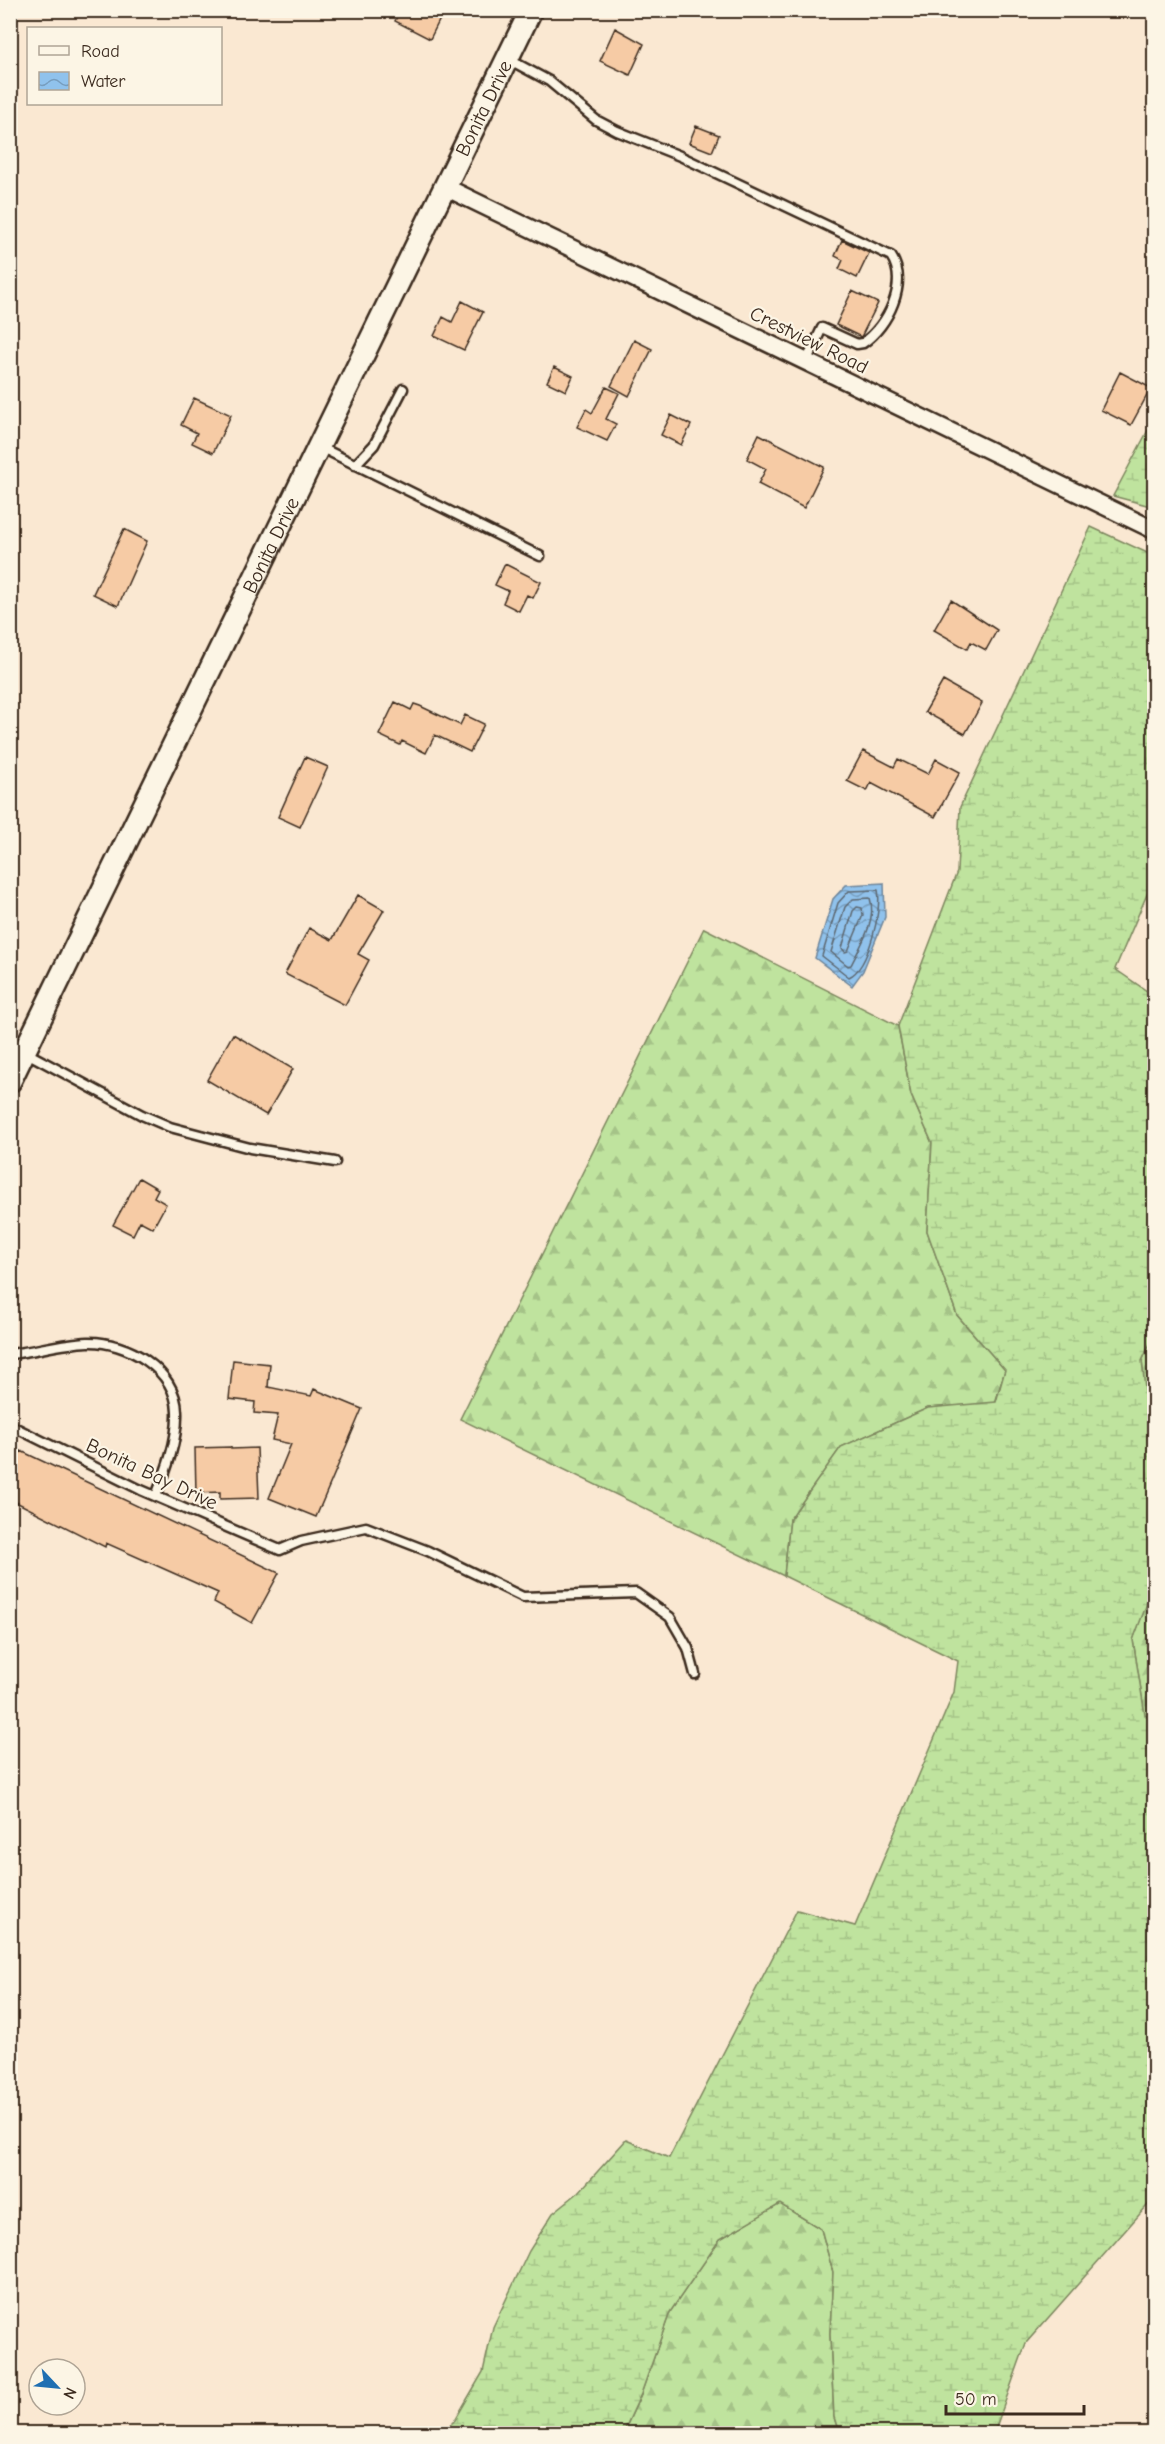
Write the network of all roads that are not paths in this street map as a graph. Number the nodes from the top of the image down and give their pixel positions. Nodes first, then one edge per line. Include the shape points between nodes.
1 (531, 10) edge
2 (508, 59) junction
3 (445, 187) junction
4 (806, 362) junction
5 (403, 389) dead end
6 (319, 447) junction
7 (356, 465) junction
8 (1155, 530) edge
9 (540, 556) dead end
10 (25, 1052) junction
11 (10, 1081) edge
12 (335, 1162) dead end
13 (10, 1354) edge
14 (10, 1425) edge
15 (156, 1496) junction
16 (695, 1674) dead end

1 - 2 street, Bonita Drive
2 - 3 street, Bonita Drive
2 - 4 lane via 542,76 596,120 616,131 680,156 891,256 897,266 898,283 885,321 863,343 857,344 822,328
3 - 4 street, Crestview Road
3 - 6 street, Bonita Drive
4 - 8 street, Crestview Road
5 - 7 lane via 374,445
6 - 7 lane
6 - 10 street, Bonita Drive
7 - 9 lane
10 - 11 street, Bonita Drive
10 - 12 lane via 170,1127 250,1148
13 - 15 lane via 87,1342 112,1344 151,1362 167,1383 177,1410 166,1470
14 - 15 lane, Bonita Bay Drive
15 - 16 lane, Bonita Bay Drive via 280,1550 302,1541 366,1527 428,1551 523,1597 636,1593 670,1617 688,1648

